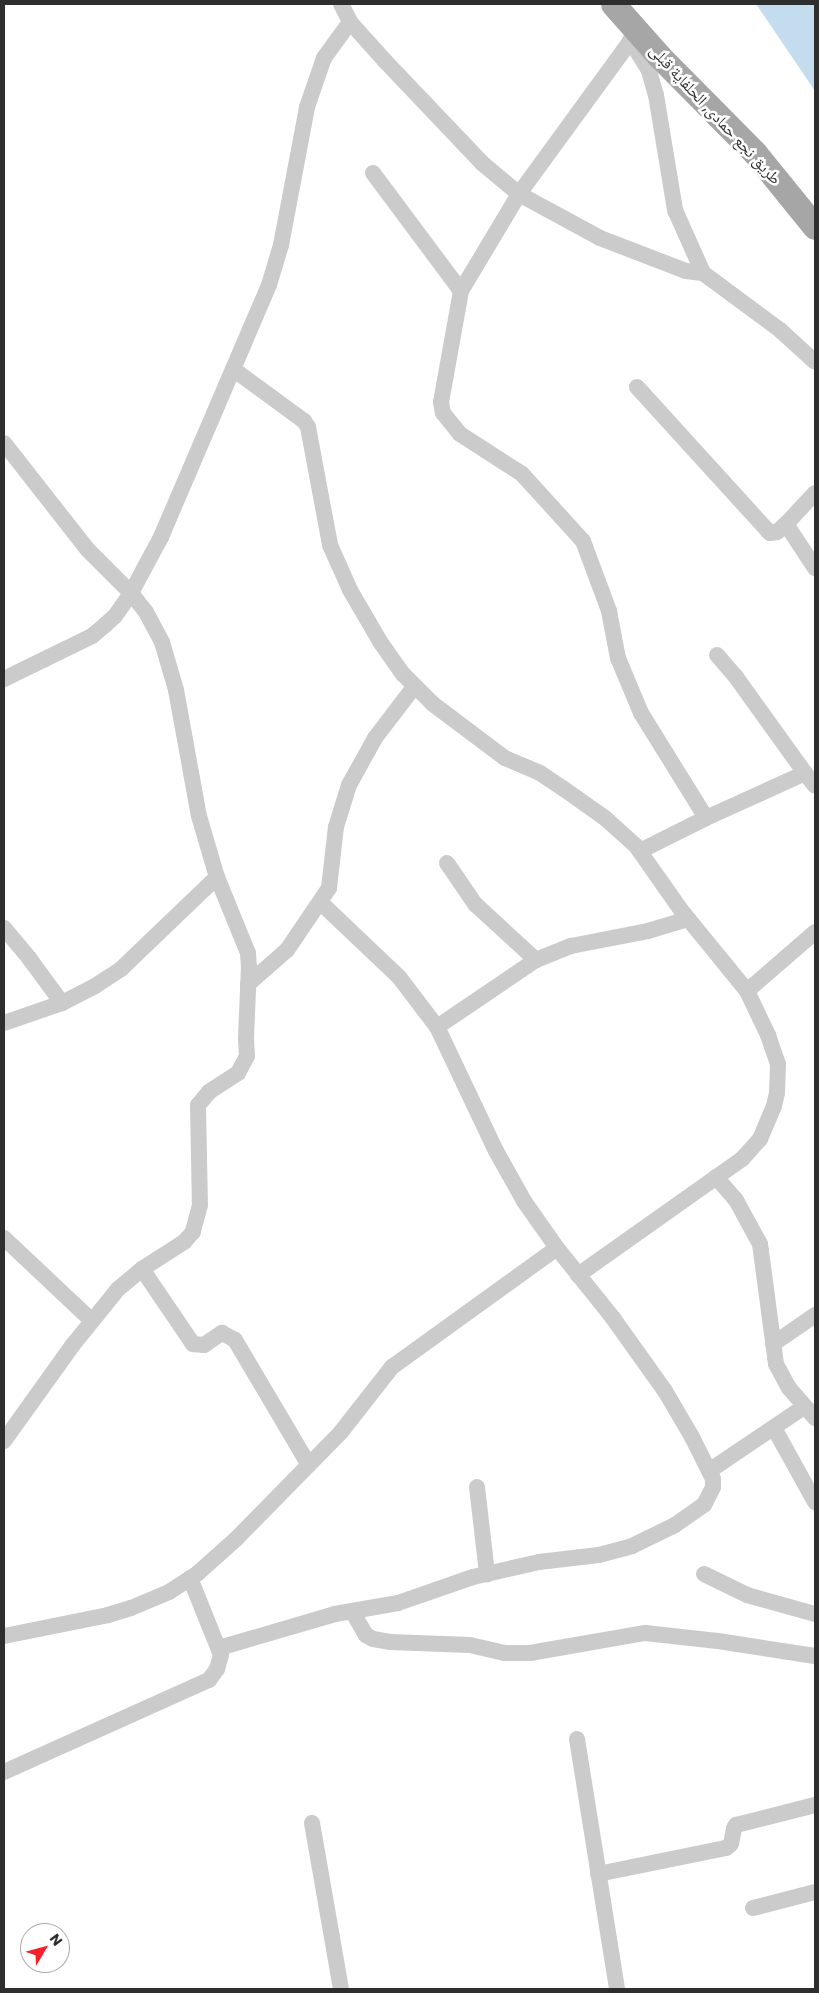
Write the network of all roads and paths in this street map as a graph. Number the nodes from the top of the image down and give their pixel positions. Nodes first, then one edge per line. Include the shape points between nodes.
1 (341, 4) edge
2 (613, 4) edge
3 (350, 22) junction
4 (633, 36) junction
5 (373, 173) dead end
6 (519, 194) junction
7 (815, 227) edge
8 (703, 273) junction
9 (460, 291) junction
10 (815, 362) edge
11 (233, 369) junction
12 (637, 387) dead end
13 (4, 443) edge
14 (815, 493) edge
15 (786, 524) junction
16 (815, 568) edge
17 (131, 592) junction
18 (717, 655) dead end
19 (6, 673) edge
20 (414, 687) junction
21 (805, 773) junction
22 (815, 786) edge
23 (706, 818) junction
24 (640, 851) junction
25 (447, 863) dead end
26 (217, 877) junction
27 (321, 902) junction
28 (688, 919) junction
29 (4, 928) edge
30 (815, 932) edge
31 (536, 960) junction
32 (248, 984) junction
33 (747, 991) junction
34 (62, 1003) junction
35 (4, 1023) edge
36 (437, 1027) junction
37 (716, 1177) junction
38 (4, 1238) edge
39 (557, 1248) junction
40 (142, 1269) junction
41 (578, 1275) junction
42 (815, 1315) edge
43 (92, 1321) junction
44 (772, 1344) junction
45 (810, 1413) edge
46 (774, 1428) junction
47 (4, 1441) edge
48 (309, 1465) junction
49 (709, 1471) junction
50 (477, 1487) dead end
51 (815, 1502) edge
52 (487, 1574) junction
53 (704, 1574) dead end
54 (190, 1578) junction
55 (352, 1612) junction
56 (815, 1614) edge
57 (4, 1636) edge
58 (219, 1648) junction
59 (815, 1656) edge
60 (577, 1739) dead end
61 (4, 1772) edge
62 (815, 1805) edge
63 (312, 1823) dead end
64 (598, 1874) junction
65 (815, 1892) edge
66 (753, 1908) dead end
67 (341, 1989) edge
68 (617, 1989) edge

1 - 3 street
2 - 4 main road, طريق نجع حمادى, الحلفاية قبلى
3 - 6 street via 482,163
3 - 11 street via 324,58 307,107 281,245 269,284
4 - 6 street
4 - 7 main road, طريق نجع حمادى, الحلفاية قبلى via 755,154
4 - 8 street via 656,95 675,210
5 - 9 street
6 - 8 street via 600,238 686,271
6 - 9 street
8 - 10 street via 780,330
9 - 23 street via 441,402 444,413 460,434 522,474 583,541 609,611 618,658 641,713
11 - 17 street via 161,537
11 - 20 street via 308,427 330,545 350,590 381,643
12 - 15 street via 770,533 778,532
13 - 17 street via 88,550
14 - 15 street
15 - 16 street
17 - 19 street via 114,616 92,636
17 - 26 street via 162,642 173,680 199,816
18 - 21 street
20 - 24 street via 505,758 540,773 606,818
20 - 27 street via 375,738 350,785 336,826 329,888
21 - 22 street
21 - 23 street
23 - 24 street
24 - 28 street
25 - 31 street via 475,904
26 - 32 street via 248,953
26 - 34 street via 128,963 95,986
27 - 32 street via 287,950
27 - 36 street via 398,977
28 - 31 street via 648,931 571,946
28 - 33 street
29 - 34 street
30 - 33 street
31 - 36 street
32 - 40 street via 247,1056 243,1067 209,1092 198,1105 200,1205 193,1232 184,1242
33 - 37 street via 778,1064 777,1093 760,1139 742,1159
34 - 35 street
36 - 39 street via 496,1151 524,1201
37 - 41 street
37 - 44 street via 736,1200 760,1244 773,1330
38 - 43 street
39 - 41 street
39 - 48 street via 392,1367 341,1432
40 - 43 street via 118,1289
40 - 48 street via 193,1344 201,1346 222,1333 235,1340
41 - 49 street via 614,1318 665,1391
42 - 44 street
43 - 47 street
44 - 45 street via 781,1376
45 - 46 street
46 - 49 street
46 - 51 street
48 - 54 street via 236,1539
49 - 52 street via 713,1486 704,1505 676,1525 632,1546 599,1555 539,1562
50 - 52 street
52 - 55 street via 398,1603
53 - 56 street via 747,1595
54 - 57 street via 169,1592 131,1608
54 - 58 street
55 - 58 street
55 - 59 street via 366,1635 373,1640 470,1645 505,1653 530,1654 645,1633 745,1644
58 - 61 street via 221,1655 217,1669 204,1684
60 - 64 street
62 - 64 street via 736,1825 731,1844 726,1848
63 - 67 street
64 - 68 street
65 - 66 street

